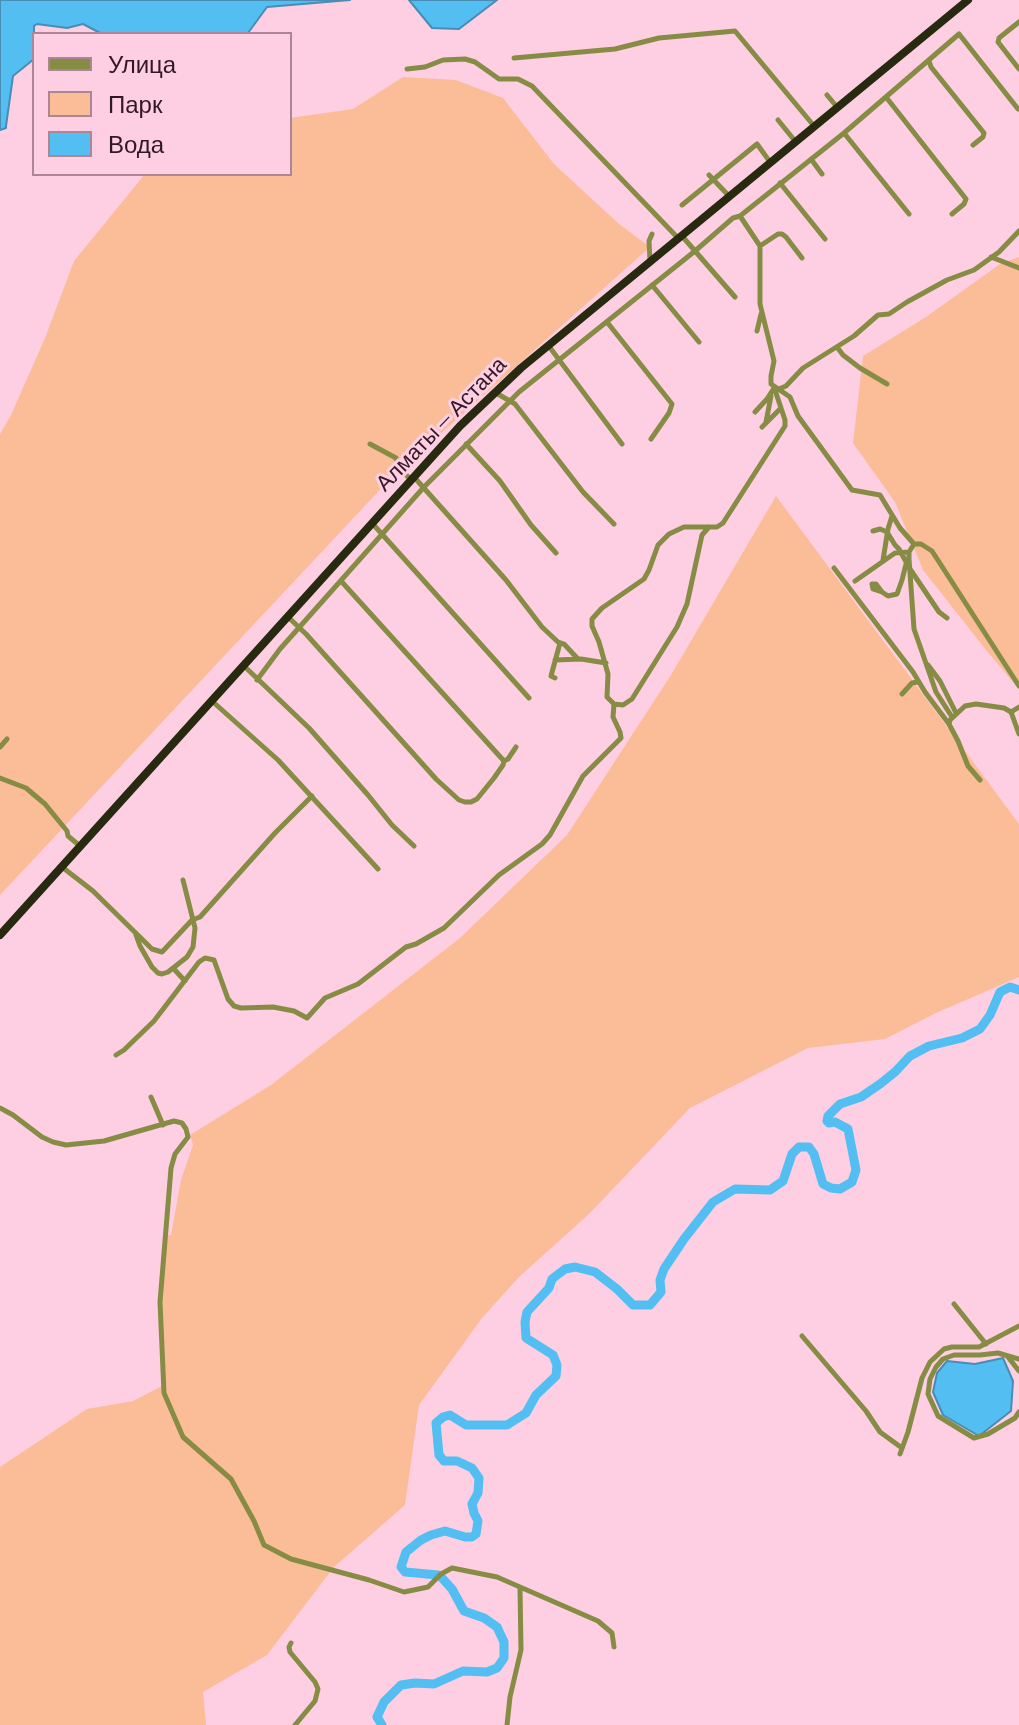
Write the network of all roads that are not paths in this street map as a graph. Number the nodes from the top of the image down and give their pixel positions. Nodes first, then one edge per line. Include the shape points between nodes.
1 (968, 0) edge
2 (1019, 22) edge
3 (514, 58) dead end
4 (929, 60) junction
5 (407, 69) dead end
6 (1019, 69) edge
7 (827, 95) dead end
8 (886, 97) junction
9 (837, 108) junction
10 (1018, 109) edge
11 (778, 120) dead end
12 (815, 126) junction
13 (844, 133) junction
14 (796, 142) junction
15 (973, 145) dead end
16 (811, 159) junction
17 (770, 162) junction
18 (822, 174) dead end
19 (711, 177) junction
20 (780, 183) junction
21 (726, 199) junction
22 (682, 205) dead end
23 (909, 214) dead end
24 (952, 214) dead end
25 (737, 217) junction
26 (1019, 231) edge
27 (652, 234) dead end
28 (680, 237) junction
29 (825, 239) dead end
30 (760, 246) junction
31 (695, 251) junction
32 (991, 257) junction
33 (802, 258) dead end
34 (650, 261) junction
35 (1019, 268) edge
36 (652, 285) junction
37 (735, 297) dead end
38 (761, 313) junction
39 (607, 322) junction
40 (757, 331) dead end
41 (699, 342) dead end
42 (548, 345) junction
43 (837, 347) junction
44 (560, 360) junction
45 (887, 384) dead end
46 (774, 390) junction
47 (495, 392) junction
48 (511, 401) junction
49 (781, 408) junction
50 (755, 412) dead end
51 (651, 439) dead end
52 (370, 444) dead end
53 (466, 444) junction
54 (622, 444) dead end
55 (412, 478) junction
56 (424, 487) junction
57 (892, 516) junction
58 (371, 522) junction
59 (614, 524) dead end
60 (709, 527) junction
61 (873, 531) dead end
62 (887, 532) junction
63 (383, 535) junction
64 (914, 544) junction
65 (901, 552) junction
66 (909, 552) junction
67 (556, 553) dead end
68 (883, 561) junction
69 (908, 566) junction
70 (834, 568) dead end
71 (323, 576) junction
72 (855, 581) dead end
73 (340, 582) junction
74 (882, 592) dead end
75 (290, 613) junction
76 (947, 618) dead end
77 (306, 620) junction
78 (300, 628) junction
79 (270, 635) junction
80 (560, 643) junction
81 (283, 646) junction
82 (578, 659) junction
83 (555, 660) junction
84 (606, 663) junction
85 (927, 663) junction
86 (243, 665) junction
87 (555, 678) dead end
88 (257, 680) junction
89 (918, 682) junction
90 (1019, 686) edge
91 (902, 694) dead end
92 (529, 698) dead end
93 (211, 701) junction
94 (614, 704) junction
95 (953, 704) junction
96 (964, 707) junction
97 (1019, 707) edge
98 (1011, 712) junction
99 (953, 718) junction
100 (1019, 734) edge
101 (7, 739) dead end
102 (0, 747) edge
103 (516, 747) dead end
104 (504, 761) junction
105 (0, 778) edge
106 (980, 780) dead end
107 (312, 796) junction
108 (80, 846) junction
109 (414, 846) dead end
110 (62, 867) junction
111 (378, 869) dead end
112 (183, 880) dead end
113 (192, 920) junction
114 (136, 934) junction
115 (0, 935) edge
116 (173, 968) junction
117 (185, 981) junction
118 (116, 1055) dead end
119 (151, 1097) dead end
120 (0, 1108) edge
121 (163, 1125) junction
122 (954, 1304) dead end
123 (1019, 1326) edge
124 (802, 1337) dead end
125 (986, 1344) junction
126 (1004, 1355) junction
127 (1019, 1359) edge
128 (1019, 1371) edge
129 (1019, 1412) edge
130 (520, 1588) junction
131 (291, 1643) dead end
132 (614, 1647) dead end
133 (295, 1725) edge
134 (507, 1725) edge

1 - 9 highway, Алматы — Астана
2 - 6 street via 998,42
3 - 12 street via 735,31
4 - 8 street
4 - 10 street via 959,34
4 - 15 street via 984,133
5 - 28 street via 465,59 499,79 532,86
7 - 9 street
8 - 13 street
8 - 24 street via 965,198
9 - 12 highway, Алматы — Астана
11 - 14 street
12 - 14 highway, Алматы — Астана
13 - 16 street
13 - 23 street
14 - 17 highway, Алматы — Астана
16 - 18 street
16 - 20 street
17 - 19 street via 757,144
17 - 21 highway, Алматы — Астана
19 - 21 street
19 - 22 street
20 - 25 street
20 - 29 street
21 - 25 street
21 - 28 highway, Алматы — Астана
25 - 30 street
25 - 31 street
26 - 32 street
27 - 34 street
28 - 31 street
28 - 34 highway, Алматы — Астана
30 - 33 street via 782,234
30 - 38 street
31 - 36 street
31 - 37 street
32 - 35 street
32 - 43 street via 889,314 878,315
34 - 42 highway, Алматы — Астана
36 - 39 street
36 - 41 street
38 - 40 street
38 - 46 street via 774,361
39 - 44 street
39 - 51 street via 672,404
42 - 44 street
42 - 47 highway, Алматы — Астана
43 - 45 street
43 - 46 street
44 - 48 street
44 - 54 street
46 - 49 street
46 - 49 street via 764,425
46 - 50 street
46 - 57 street via 790,397 852,490 877,493
47 - 48 street
47 - 55 highway, Алматы — Астана
48 - 53 street
48 - 59 street
49 - 60 street via 785,426 723,523
52 - 55 street via 396,458 401,471
53 - 56 street
53 - 67 street
55 - 56 street
55 - 58 highway, Алматы — Астана
56 - 63 street
56 - 80 street
57 - 62 street
57 - 64 street
58 - 63 street
58 - 71 highway, Алматы — Астана
60 - 84 street via 684,527 669,534 658,545 644,579 594,615 592,626
60 - 94 street via 702,535 677,627 632,699
61 - 62 street
62 - 65 street
62 - 68 street
63 - 73 street
63 - 92 street
64 - 66 street
64 - 90 street via 936,556
65 - 66 street
65 - 68 street
65 - 69 street
66 - 69 street
68 - 72 street
69 - 74 street via 897,594
69 - 76 street
69 - 85 street via 914,629
70 - 89 street
71 - 73 street
71 - 75 highway, Алматы — Астана
73 - 77 street
73 - 104 street
75 - 77 street
75 - 78 street
75 - 79 highway, Алматы — Астана
77 - 78 street
78 - 81 street
78 - 104 street via 459,800 477,799
79 - 81 street
79 - 86 highway, Алматы — Астана
80 - 82 street
80 - 83 street
81 - 88 street
82 - 83 street
82 - 84 street
83 - 87 street
84 - 94 street via 606,693
85 - 95 street
85 - 99 street via 936,692
86 - 88 street
86 - 93 highway, Алматы — Астана
88 - 109 street via 309,728
89 - 91 street
89 - 99 street
93 - 107 street
93 - 108 highway, Алматы — Астана
94 - 117 street via 619,741 583,776 542,844 499,875 444,928 406,947 358,984 325,998 309,1017 273,1007 234,1006 209,957
95 - 96 street
95 - 99 street
96 - 98 street via 976,704
96 - 99 street
97 - 98 street
98 - 100 street
99 - 106 street via 968,766
101 - 102 street
103 - 104 street
105 - 108 street via 26,788
107 - 111 street
107 - 113 street
108 - 110 highway, Алматы — Астана
110 - 114 street
110 - 115 highway, Алматы — Астана
112 - 113 street
113 - 114 street via 162,952
113 - 116 street via 193,947
114 - 116 street via 155,971 162,974
116 - 117 street
117 - 118 street via 154,1021
119 - 121 street
120 - 121 street via 42,1137 66,1145
121 - 130 street via 182,1123 188,1137 171,1168 160,1302 164,1393 183,1437 231,1479 264,1545 291,1559 404,1592 433,1585 448,1569 497,1577
122 - 125 street
123 - 125 street
124 - 125 street via 901,1451 930,1362 944,1349
126 - 127 street
126 - 128 street
126 - 129 street via 943,1359 933,1372 928,1394 938,1416 971,1437 981,1437
130 - 132 street via 598,1621 612,1633
130 - 134 street via 521,1650
131 - 133 street via 290,1652 317,1684 318,1695

